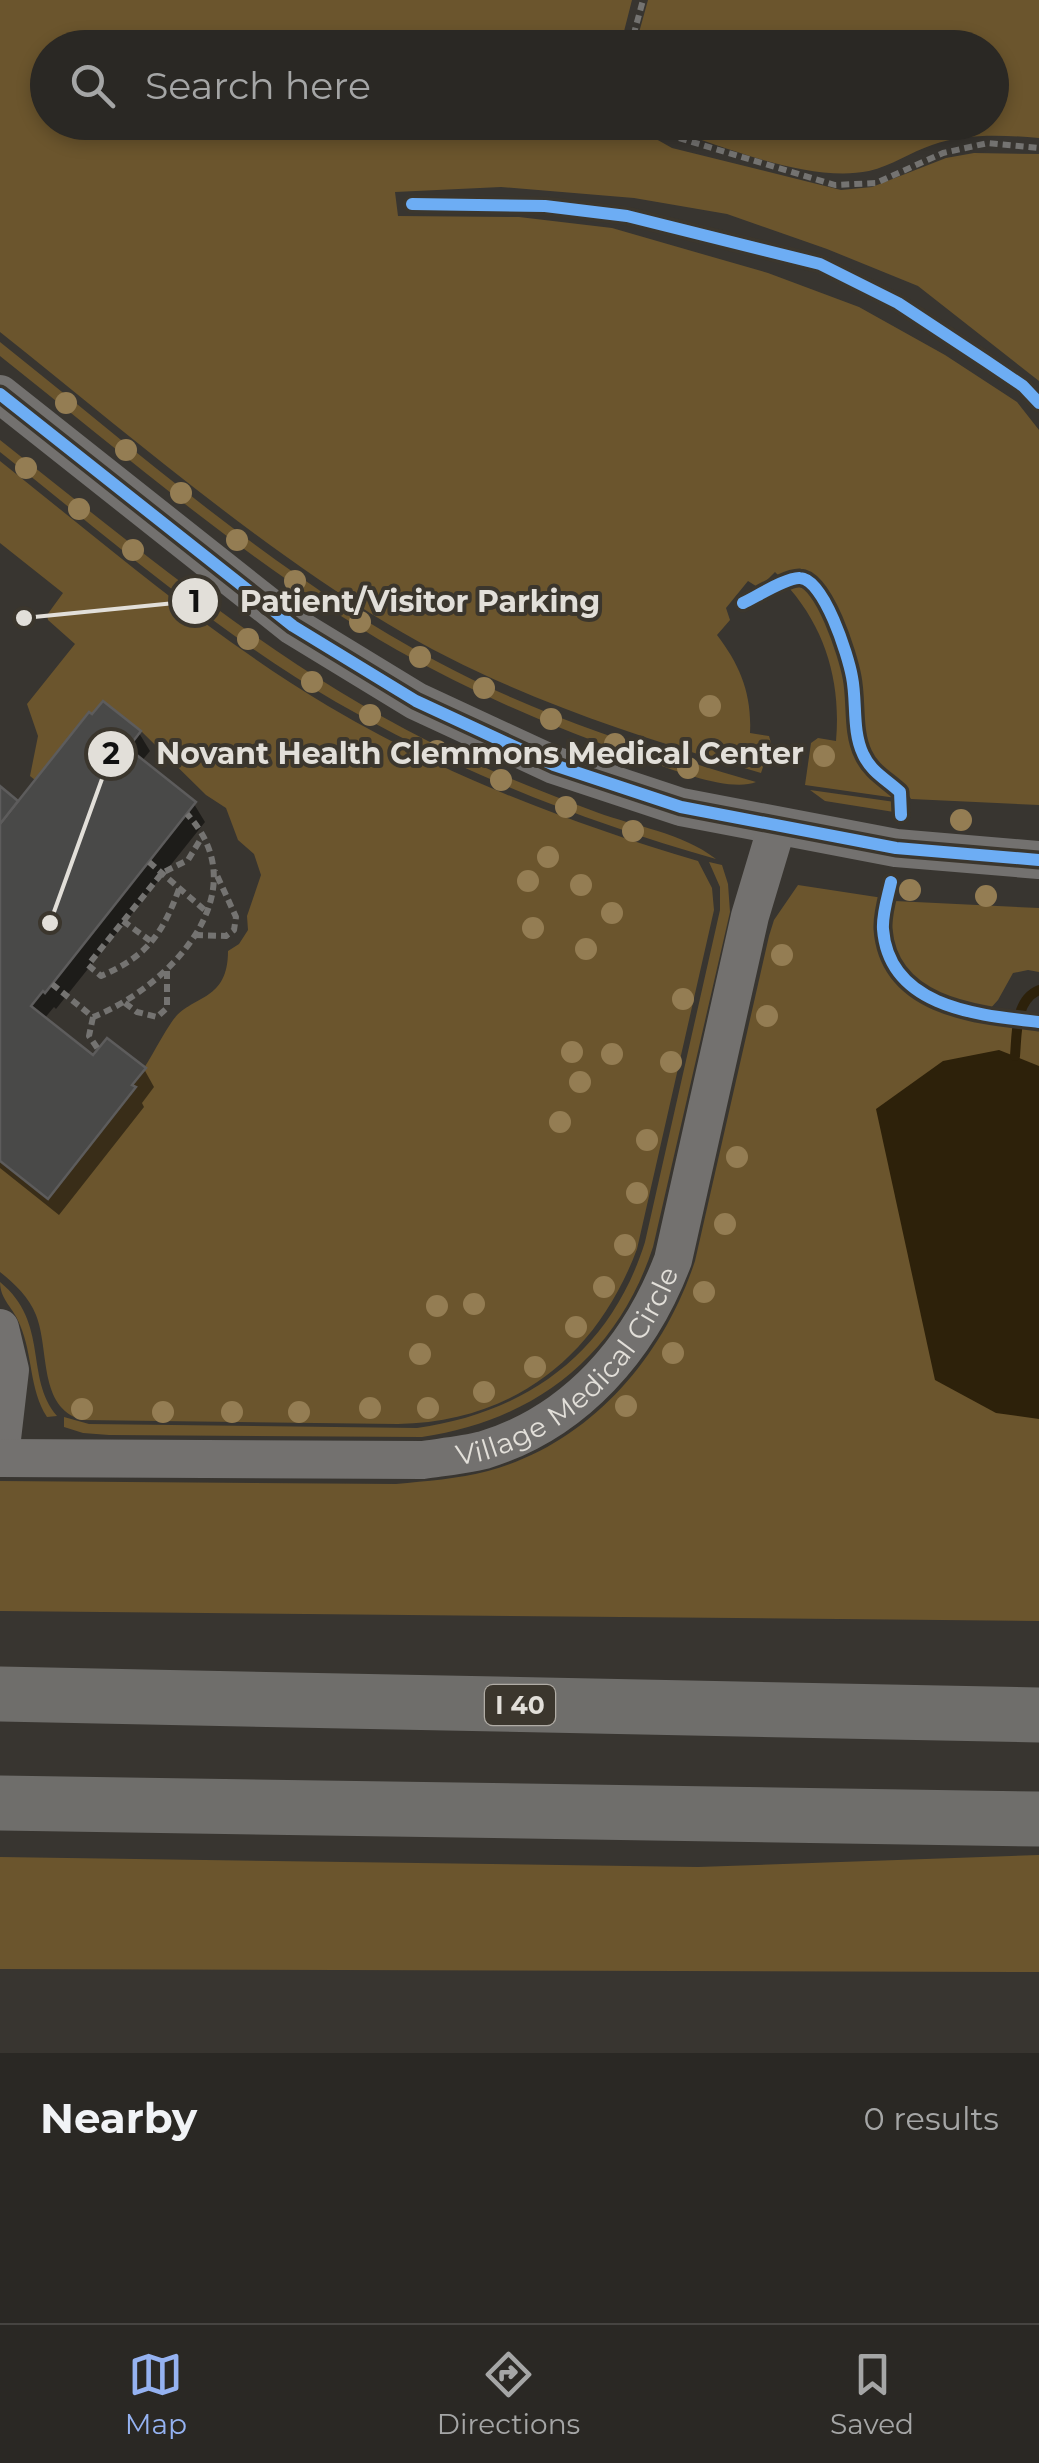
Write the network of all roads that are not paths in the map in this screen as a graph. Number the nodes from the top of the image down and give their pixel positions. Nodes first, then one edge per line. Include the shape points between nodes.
1 (0, 394) edge
2 (777, 826) junction
3 (1039, 860) edge
4 (0, 1328) edge
5 (0, 1457) edge
6 (0, 1694) edge
7 (1039, 1715) edge
8 (0, 1803) edge
9 (1039, 1819) edge

1 - 2 street via 293,626 416,701 554,764 681,807
2 - 3 street via 896,848
2 - 5 street, Village Medical Circle via 750,916 673,1260 633,1340 581,1396 514,1438 423,1460
4 - 5 street via 10,1370
6 - 7 highway, I 40
8 - 9 highway

